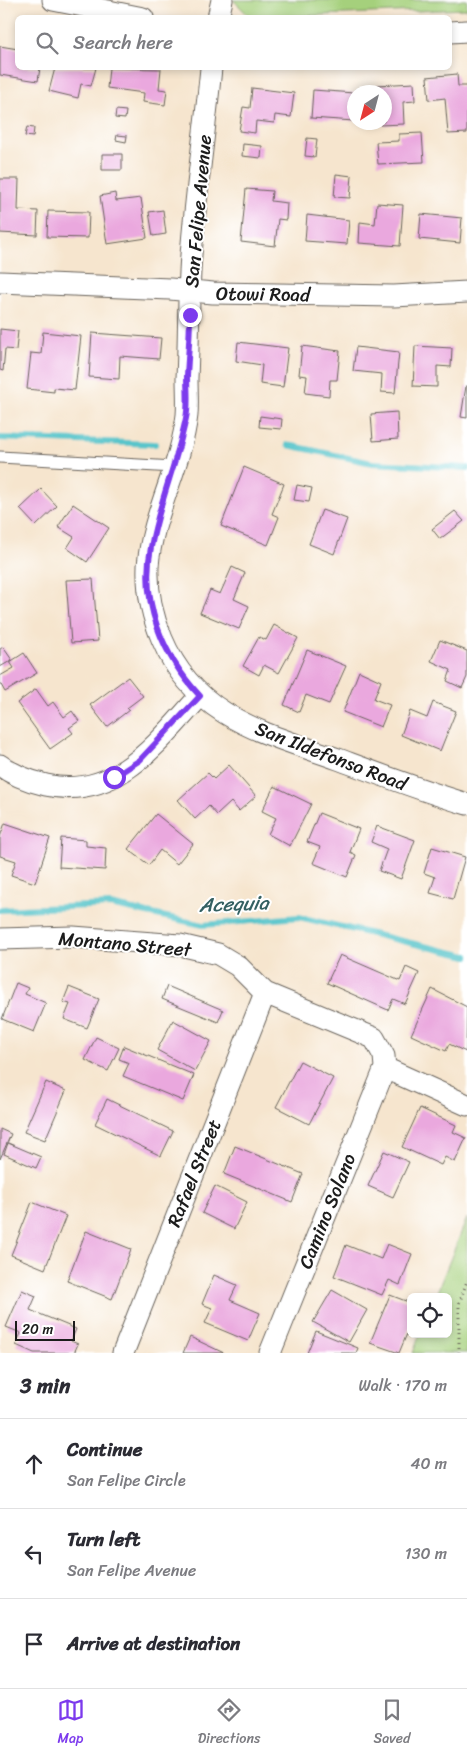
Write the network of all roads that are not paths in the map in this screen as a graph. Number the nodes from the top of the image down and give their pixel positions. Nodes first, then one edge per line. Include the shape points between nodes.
1 (53, 0) edge
2 (222, 0) edge
3 (129, 15) edge
4 (219, 15) edge
5 (467, 31) edge
6 (452, 32) edge
7 (211, 70) edge
8 (0, 282) edge
9 (191, 291) junction
10 (467, 292) edge
11 (0, 458) edge
12 (174, 467) junction
13 (200, 696) junction
14 (0, 765) edge
15 (467, 804) edge
16 (0, 939) edge
17 (265, 993) junction
18 (385, 1068) junction
19 (467, 1105) edge
20 (123, 1353) edge
21 (270, 1353) edge

1 - 3 street
2 - 4 street
5 - 6 street
7 - 9 street, San Felipe Avenue via 191,256
8 - 9 street, Otowi Road
9 - 10 street, Otowi Road via 377,296
9 - 12 street, San Felipe Avenue via 187,415
11 - 12 lane
12 - 13 street, San Felipe Avenue via 150,547 149,589 157,629 166,649
13 - 14 street via 140,760 100,783 84,787 52,786 19,776
13 - 15 street, San Ildefonso Road via 251,727 414,788
16 - 17 street, Montano Street via 73,937 180,945 218,954 238,966
17 - 18 street via 374,1038 384,1056
17 - 20 street, Rafael Street
18 - 19 street
18 - 21 street, Camino Solano

